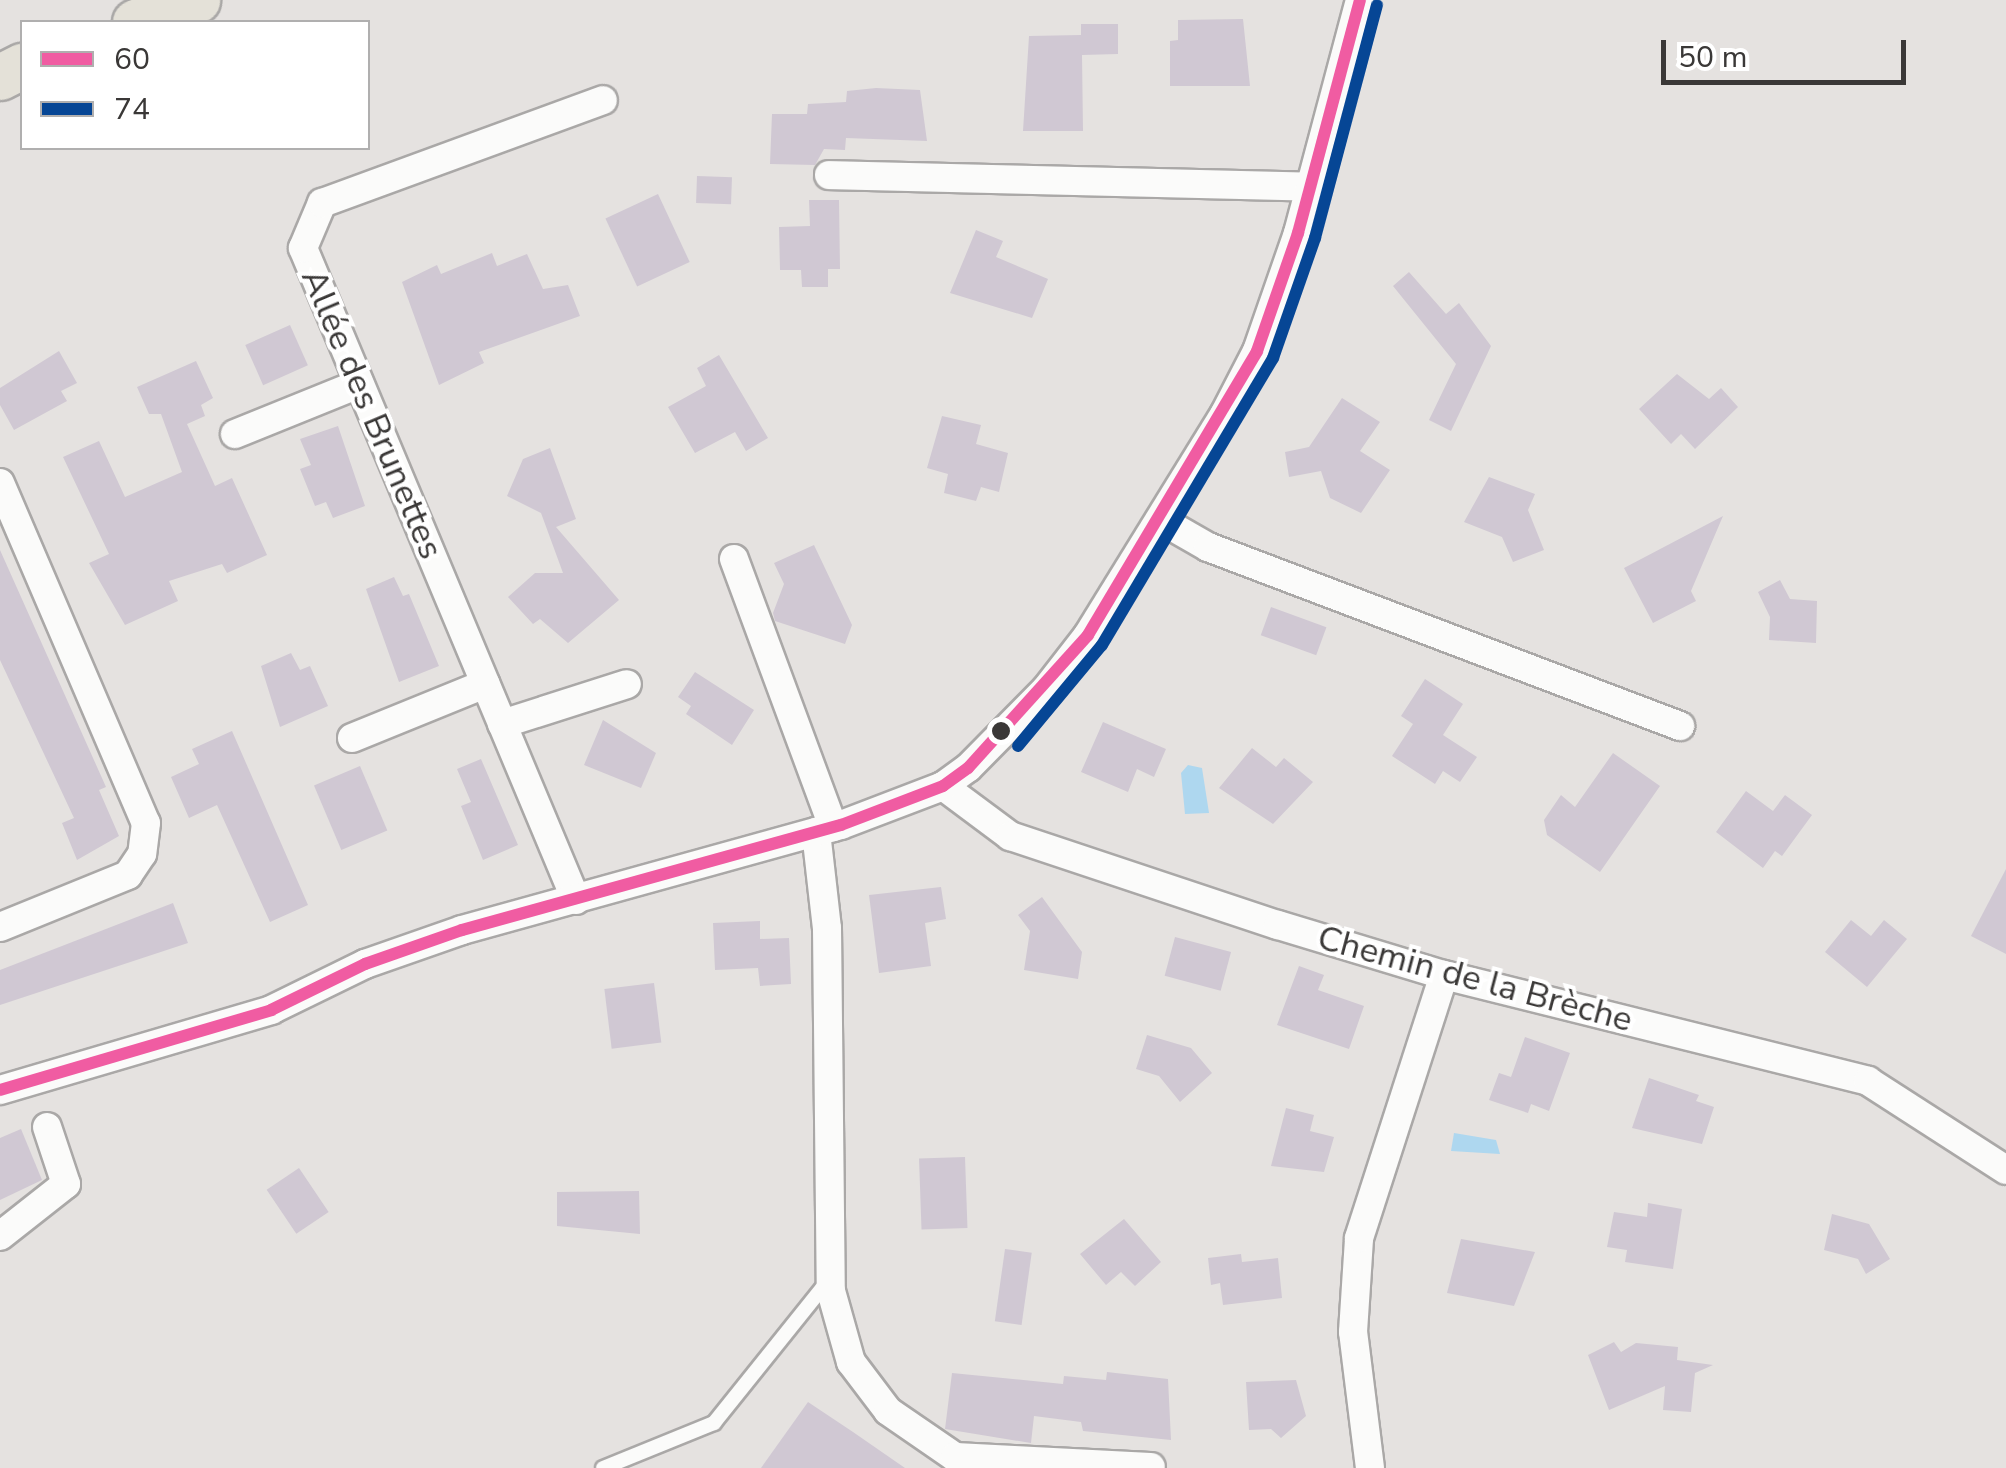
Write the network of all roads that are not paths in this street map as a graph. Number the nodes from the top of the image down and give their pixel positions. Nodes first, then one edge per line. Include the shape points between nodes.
1 (198, 0) edge
2 (1360, 0) edge
3 (141, 20) edge
4 (603, 100) dead end
5 (829, 175) dead end
6 (1310, 187) junction
7 (359, 384) junction
8 (235, 434) dead end
9 (0, 483) edge
10 (1161, 520) junction
11 (734, 559) dead end
12 (485, 684) junction
13 (627, 684) dead end
14 (502, 724) junction
15 (1680, 726) dead end
16 (352, 738) dead end
17 (943, 786) junction
18 (824, 829) junction
19 (576, 900) junction
20 (0, 927) edge
21 (1444, 975) junction
22 (0, 1090) edge
23 (48, 1127) dead end
24 (2006, 1170) edge
25 (0, 1236) edge
26 (830, 1277) junction
27 (1151, 1466) edge
28 (603, 1468) edge
29 (1370, 1468) edge

1 - 3 main road
2 - 6 street
4 - 7 street, Allée des Brunettes via 322,203 303,248
5 - 6 street
6 - 10 street via 1257,351
7 - 8 street
7 - 12 street, Allée des Brunettes
9 - 20 street via 146,823 142,854 128,874
10 - 15 street via 1208,547
10 - 17 street via 1046,689 1005,735
11 - 18 street
12 - 14 street, Allée des Brunettes
12 - 16 street
13 - 14 street
14 - 19 street, Allée des Brunettes
17 - 18 street
17 - 21 street, Chemin de la Brèche via 1010,836
18 - 19 street
18 - 26 street
19 - 22 street via 366,964 272,1010 188,1039
21 - 24 street, Chemin de la Brèche via 1868,1081
21 - 29 street via 1359,1238 1354,1332
23 - 25 street via 66,1184
26 - 27 street via 851,1362 888,1411 955,1457
26 - 28 lane via 714,1423

